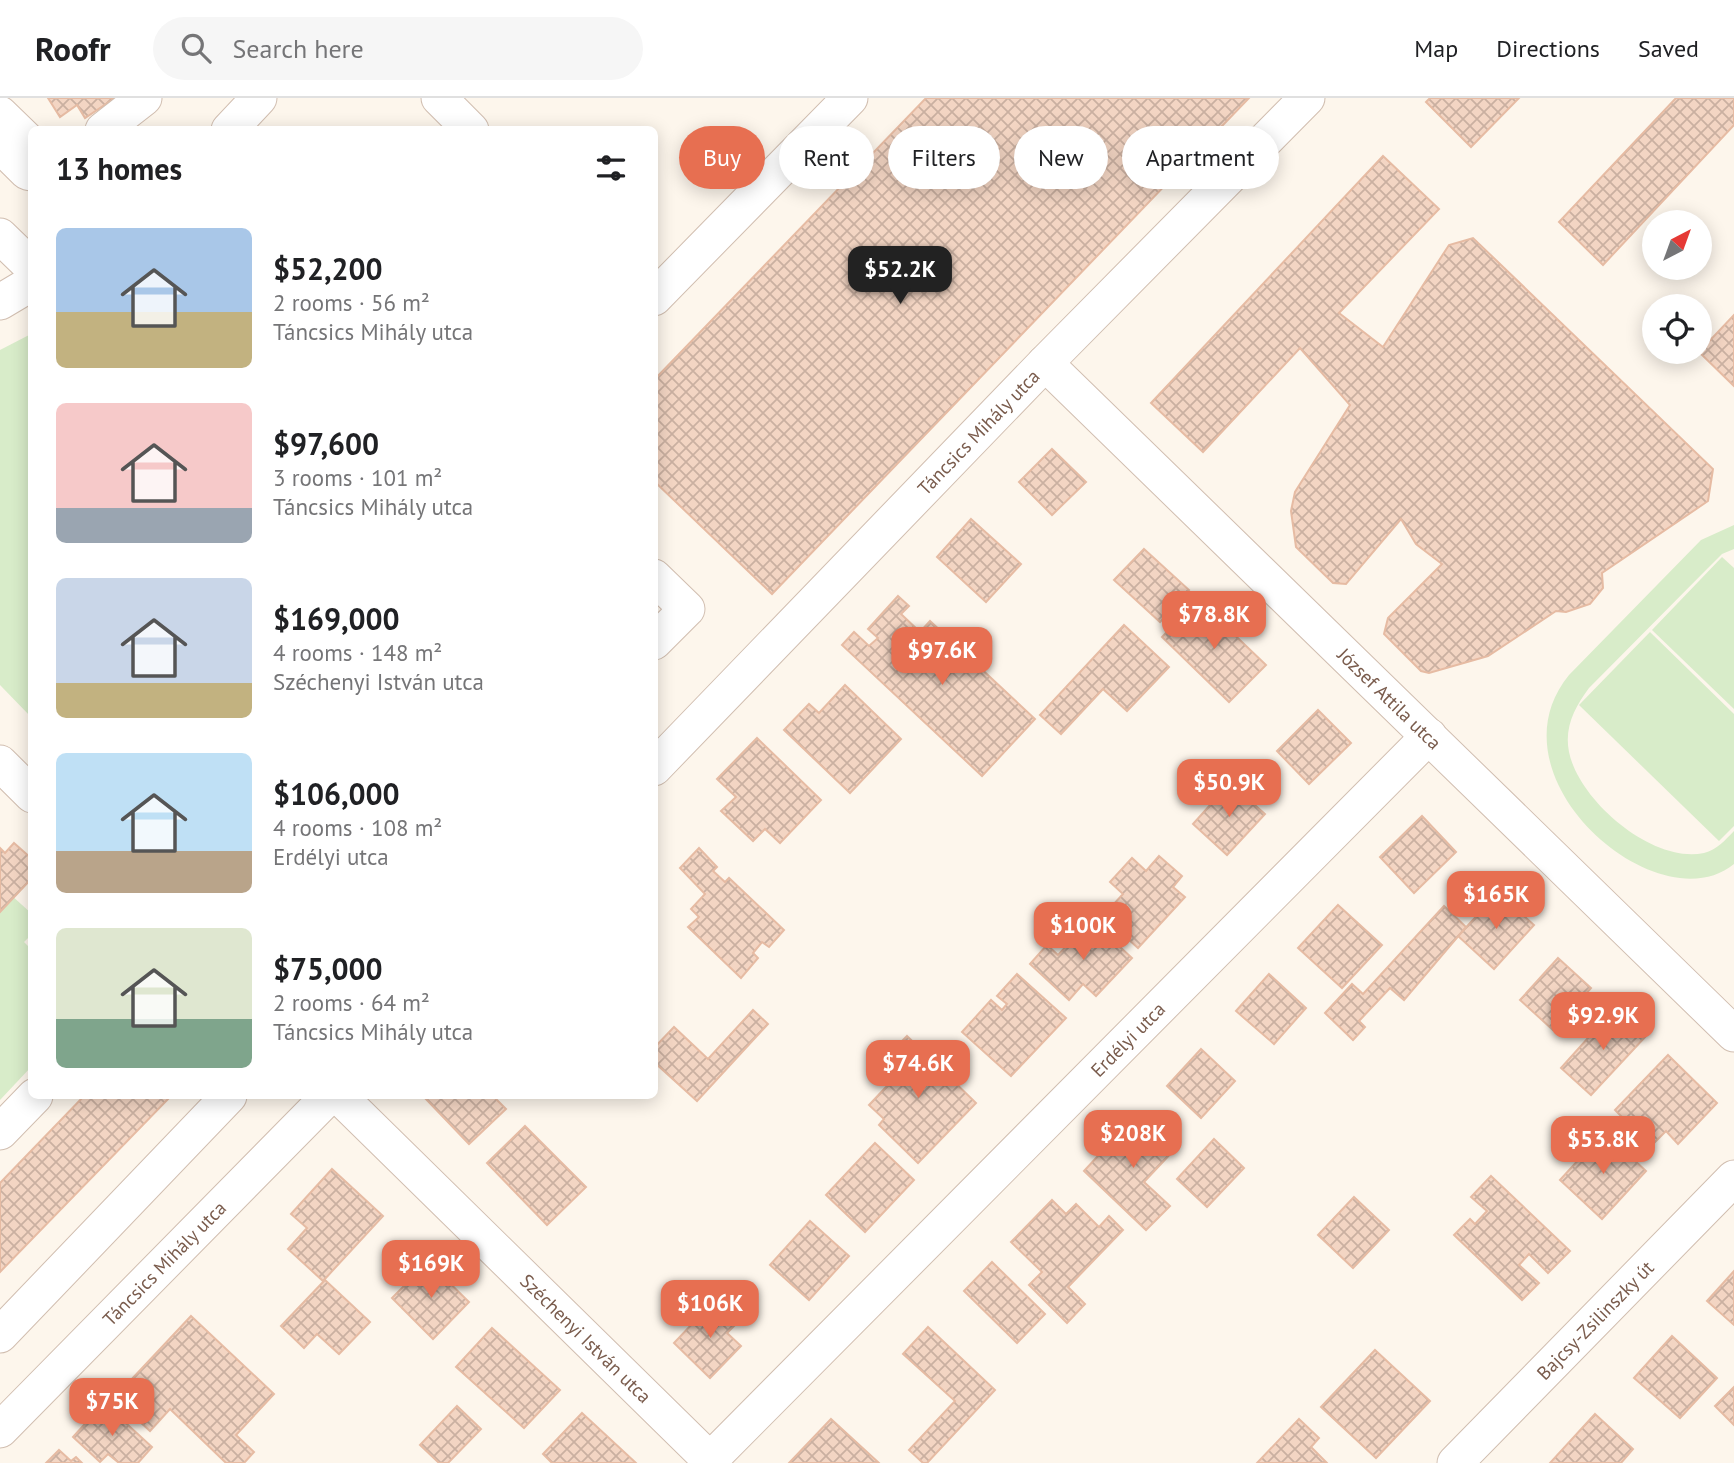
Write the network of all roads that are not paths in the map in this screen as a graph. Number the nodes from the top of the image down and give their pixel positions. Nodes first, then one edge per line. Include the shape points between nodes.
1 (144, 98) edge
2 (259, 98) edge
3 (439, 98) edge
4 (850, 98) edge
5 (1307, 98) edge
6 (0, 114) edge
7 (108, 126) edge
8 (233, 126) edge
9 (467, 126) edge
10 (28, 141) edge
11 (0, 145) edge
12 (28, 173) edge
13 (0, 236) edge
14 (28, 263) edge
15 (28, 285) edge
16 (658, 294) edge
17 (0, 302) edge
18 (1045, 363) junction
19 (658, 581) edge
20 (658, 638) edge
21 (1429, 736) junction
22 (0, 763) edge
23 (658, 763) edge
24 (28, 790) edge
25 (1734, 1034) edge
26 (32, 1099) edge
27 (226, 1099) edge
28 (326, 1099) edge
29 (342, 1099) edge
30 (0, 1132) edge
31 (1734, 1178) edge
32 (0, 1335) edge
33 (0, 1430) edge
34 (710, 1462) edge
35 (1455, 1463) edge

1 - 7 street
2 - 8 street
3 - 9 street
4 - 16 street
5 - 18 street, Táncsics Mihály utca
6 - 10 street
11 - 12 street
13 - 14 street
15 - 17 street
18 - 21 street, József Attila utca
18 - 23 street, Táncsics Mihály utca
19 - 20 street via 687,608
21 - 25 street, József Attila utca
21 - 34 street, Erdélyi utca
22 - 24 street
26 - 30 street
27 - 32 street
28 - 33 street, Táncsics Mihály utca
29 - 34 street, Széchenyi István utca
31 - 35 street, Bajcsy-Zsilinszky út

